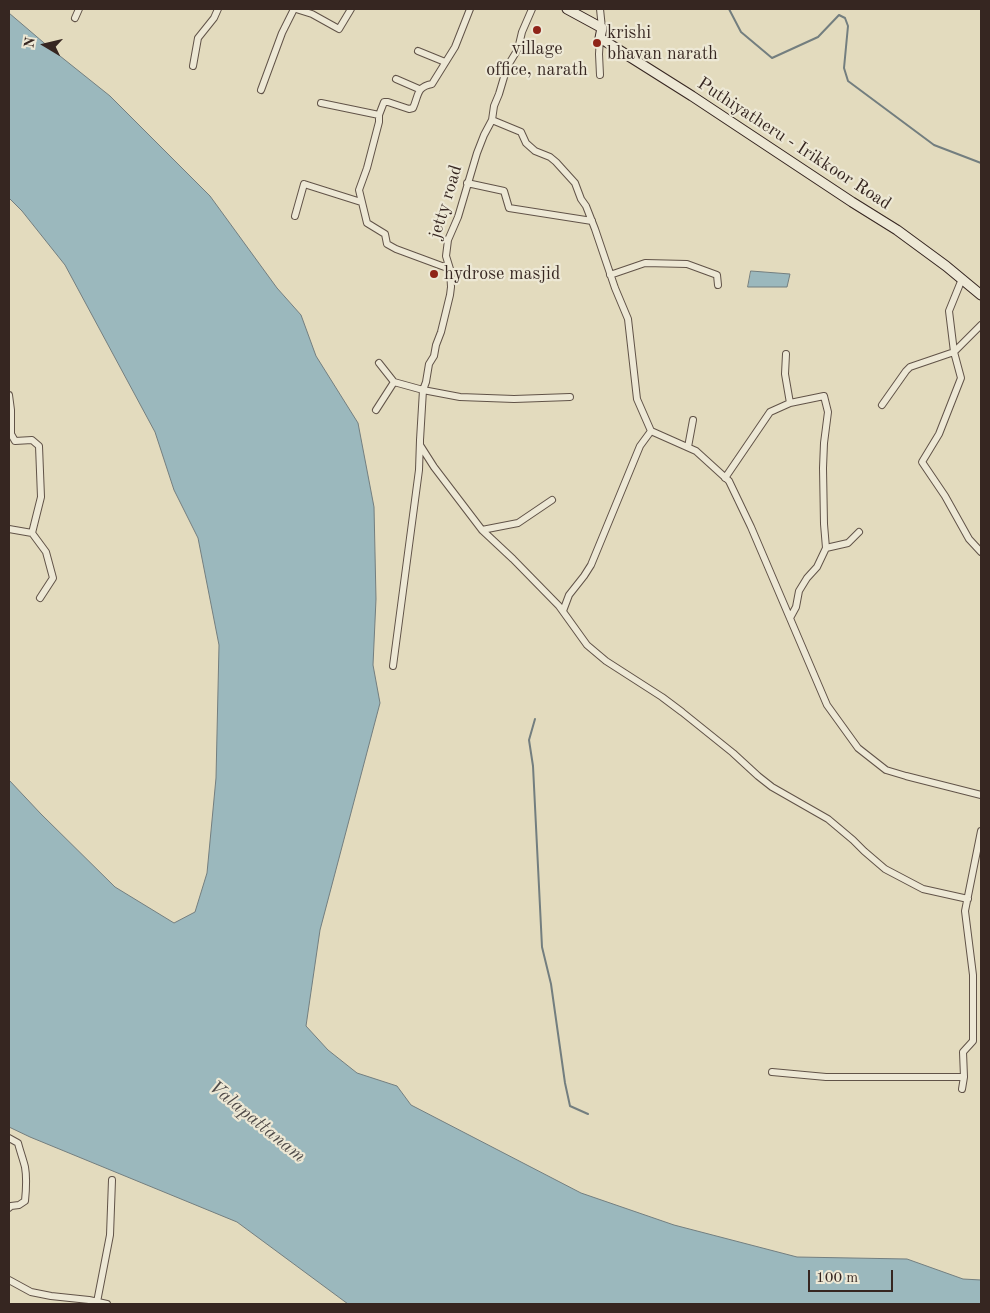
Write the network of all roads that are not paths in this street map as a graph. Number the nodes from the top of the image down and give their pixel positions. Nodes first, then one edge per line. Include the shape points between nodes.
1 (79, 9) edge
2 (218, 9) edge
3 (295, 9) edge
4 (351, 9) edge
5 (470, 9) edge
6 (532, 9) edge
7 (567, 9) edge
8 (600, 9) edge
9 (75, 18) dead end
10 (601, 33) junction
11 (418, 51) dead end
12 (445, 62) junction
13 (193, 66) dead end
14 (600, 75) dead end
15 (396, 79) dead end
16 (419, 89) junction
17 (260, 90) dead end
18 (321, 103) dead end
19 (379, 115) junction
20 (492, 120) junction
21 (467, 183) junction
22 (361, 202) junction
23 (295, 216) dead end
24 (592, 221) junction
25 (450, 269) junction
26 (610, 275) junction
27 (962, 279) junction
28 (718, 285) dead end
29 (981, 295) edge
30 (981, 325) edge
31 (954, 352) junction
32 (786, 354) dead end
33 (379, 363) dead end
34 (394, 382) junction
35 (423, 390) junction
36 (9, 395) edge
37 (570, 397) dead end
38 (790, 403) junction
39 (882, 405) dead end
40 (376, 410) dead end
41 (693, 420) dead end
42 (651, 431) junction
43 (420, 440) junction
44 (688, 447) junction
45 (725, 478) junction
46 (552, 500) dead end
47 (9, 529) edge
48 (482, 530) junction
49 (859, 532) dead end
50 (32, 533) junction
51 (826, 548) junction
52 (981, 552) edge
53 (40, 598) dead end
54 (563, 610) junction
55 (790, 618) junction
56 (393, 666) dead end
57 (981, 794) edge
58 (981, 831) edge
59 (968, 899) junction
60 (772, 1072) dead end
61 (964, 1077) junction
62 (962, 1089) dead end
63 (9, 1138) edge
64 (112, 1180) dead end
65 (9, 1208) edge
66 (9, 1280) edge
67 (97, 1302) junction
68 (107, 1304) edge

1 - 9 street
2 - 13 street via 198,38
3 - 4 street via 339,29
3 - 17 street
5 - 12 street via 455,47
6 - 20 street, jetty road via 518,49 507,67
7 - 10 main road, Puthiyatheru - Irikkoor Road
8 - 10 street
10 - 14 street
10 - 27 main road, Puthiyatheru - Irikkoor Road via 897,230
11 - 12 street
12 - 16 street via 432,84
15 - 16 street
16 - 19 street via 413,108 386,101
18 - 19 street
19 - 22 street via 360,190
20 - 21 street, jetty road
20 - 24 street via 521,132 526,143 556,162 575,183
21 - 24 street via 504,191 508,208
21 - 25 street, jetty road via 448,240 446,256
22 - 23 street via 304,184
22 - 25 street via 367,223 385,234 387,244
24 - 26 street
25 - 35 street, jetty road via 450,295
26 - 28 street via 644,263 687,264 717,275
26 - 42 street via 628,319 637,399
27 - 29 main road, Puthiyatheru - Irikkoor Road
27 - 31 street via 948,311
30 - 31 street
31 - 39 street via 910,367
31 - 52 street via 960,378 939,434 922,462 969,539
32 - 38 street via 785,374
33 - 34 street
34 - 35 street
34 - 40 street
35 - 37 street via 469,398
35 - 43 street, jetty road
36 - 50 street via 11,434 15,441 32,440 39,446 40,497
38 - 45 street via 770,412
38 - 51 street via 824,396 828,412 823,468
41 - 44 street
42 - 44 street
42 - 54 street via 640,446 590,565 569,595
43 - 48 street via 434,467
43 - 56 street, jetty road via 419,470
44 - 45 street
45 - 55 street via 751,527
46 - 48 street via 518,523
47 - 50 street
48 - 54 street
49 - 51 street via 848,543
50 - 53 street via 46,552 53,578
51 - 55 street via 799,591
54 - 59 street via 587,645 606,661 682,712 772,786 828,819 886,869 922,889
55 - 57 street via 827,705 858,748 886,770
58 - 59 street
59 - 61 street via 965,911 973,975 973,1041 963,1052
60 - 61 street via 826,1077
61 - 62 street
63 - 65 street via 18,1143 26,1170 26,1192 25,1201
64 - 67 street via 110,1235
66 - 67 street via 30,1292
67 - 68 street

